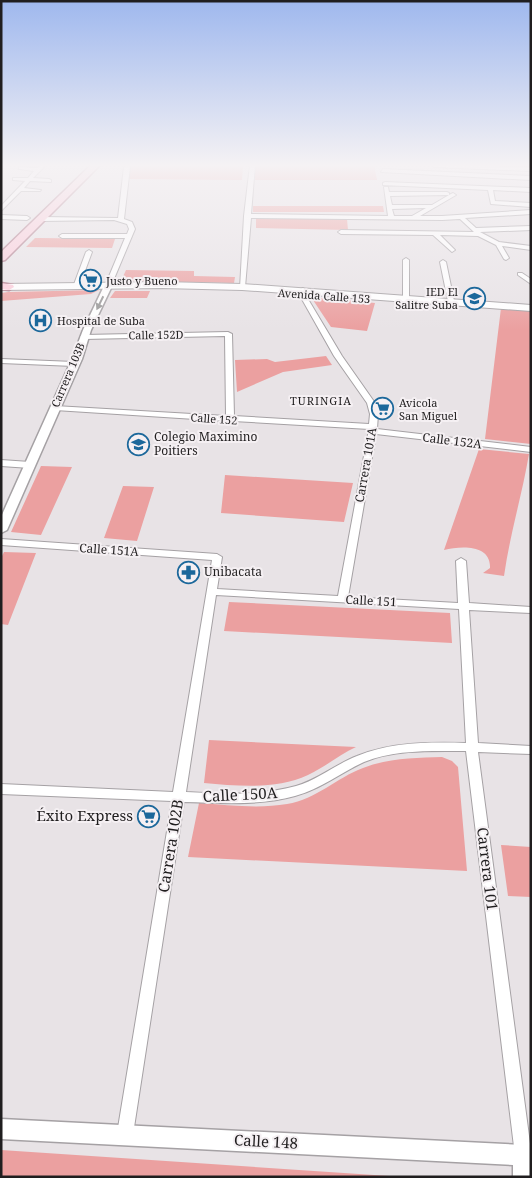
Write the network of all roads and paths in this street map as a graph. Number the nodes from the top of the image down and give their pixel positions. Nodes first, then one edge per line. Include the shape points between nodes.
1 (25, 220) edge
2 (40, 220) edge
3 (123, 220) edge
4 (248, 220) edge
5 (464, 220) edge
6 (531, 228) edge
7 (15, 230) dead end
8 (341, 232) dead end
9 (477, 232) junction
10 (434, 234) junction
11 (62, 236) dead end
12 (129, 236) junction
13 (498, 244) junction
14 (531, 248) edge
15 (452, 250) dead end
16 (89, 252) dead end
17 (1, 258) edge
18 (506, 258) dead end
19 (406, 260) dead end
20 (443, 262) dead end
21 (520, 274) dead end
22 (531, 282) edge
23 (162, 285) junction
24 (108, 286) junction
25 (242, 286) junction
26 (3, 287) edge
27 (76, 287) junction
28 (303, 292) junction
29 (406, 298) junction
30 (451, 301) junction
31 (486, 305) junction
32 (531, 308) edge
33 (86, 333) junction
34 (1, 361) edge
35 (13, 362) junction
36 (74, 364) junction
37 (8, 370) dead end
38 (55, 408) junction
39 (230, 420) junction
40 (373, 429) junction
41 (531, 450) edge
42 (1, 463) edge
43 (30, 465) junction
44 (7, 506) edge
45 (1, 530) edge
46 (1, 542) edge
47 (217, 557) joint
48 (461, 561) dead end
49 (212, 592) junction
50 (343, 599) junction
51 (464, 606) junction
52 (531, 610) edge
53 (472, 748) junction
54 (531, 750) edge
55 (1, 789) edge
56 (179, 796) junction
57 (1, 1129) edge
58 (125, 1134) junction
59 (527, 1155) edge
60 (524, 1177) edge

1 - 7 main road
2 - 17 main road
3 - 12 street via 132,225
4 - 25 street
5 - 9 street
6 - 9 street
8 - 10 street
9 - 10 street
9 - 13 street
10 - 15 street
11 - 12 street
12 - 24 street, Carrera 103B
13 - 14 street
13 - 18 street
16 - 27 street
19 - 29 street
20 - 30 street
21 - 22 street
23 - 24 main road, Avenida Calle 153
23 - 25 main road, Avenida Calle 153
23 - 28 main road, Avenida Calle 153 via 184,289
24 - 27 main road, Avenida Calle 153
24 -> 33 street, Carrera 103B
25 - 28 main road, Avenida Calle 153
26 - 27 main road, Avenida Calle 153
28 - 29 main road, Avenida Calle 153
28 - 31 main road, Avenida Calle 153
28 - 40 street, Carrera 101A via 338,356 370,403 374,414
29 - 30 main road, Avenida Calle 153
30 - 31 main road, Avenida Calle 153
31 - 32 main road, Avenida Calle 153
33 - 36 street, Carrera 103B
33 - 39 street, Calle 152D via 228,334
34 - 35 street
35 - 36 street
35 - 37 street
36 - 38 street, Carrera 103B
38 - 39 street, Calle 152
38 - 43 street, Carrera 103B
39 - 40 street, Calle 152
40 - 41 street, Calle 152A
40 - 50 street, Carrera 101A
42 - 43 street
43 - 44 street, Carrera 103B
44 - 45 street, Carrera 103B
46 - 47 street, Calle 151A
47 - 49 street, Carrera 102B
48 - 51 street, Carrera 101
49 - 50 street, Calle 151
49 - 56 street, Carrera 102B
50 - 51 street, Calle 151
51 - 52 street, Calle 151
51 - 53 street, Carrera 101
53 - 54 street, Calle 150A
53 - 56 street, Calle 150A via 406,749 375,754 315,784 265,797
53 - 59 street, Carrera 101
55 - 56 street, Calle 150A
56 - 58 street, Carrera 102B
57 - 58 street, Calle 148
58 - 59 street, Calle 148
59 - 60 street, Carrera 101

